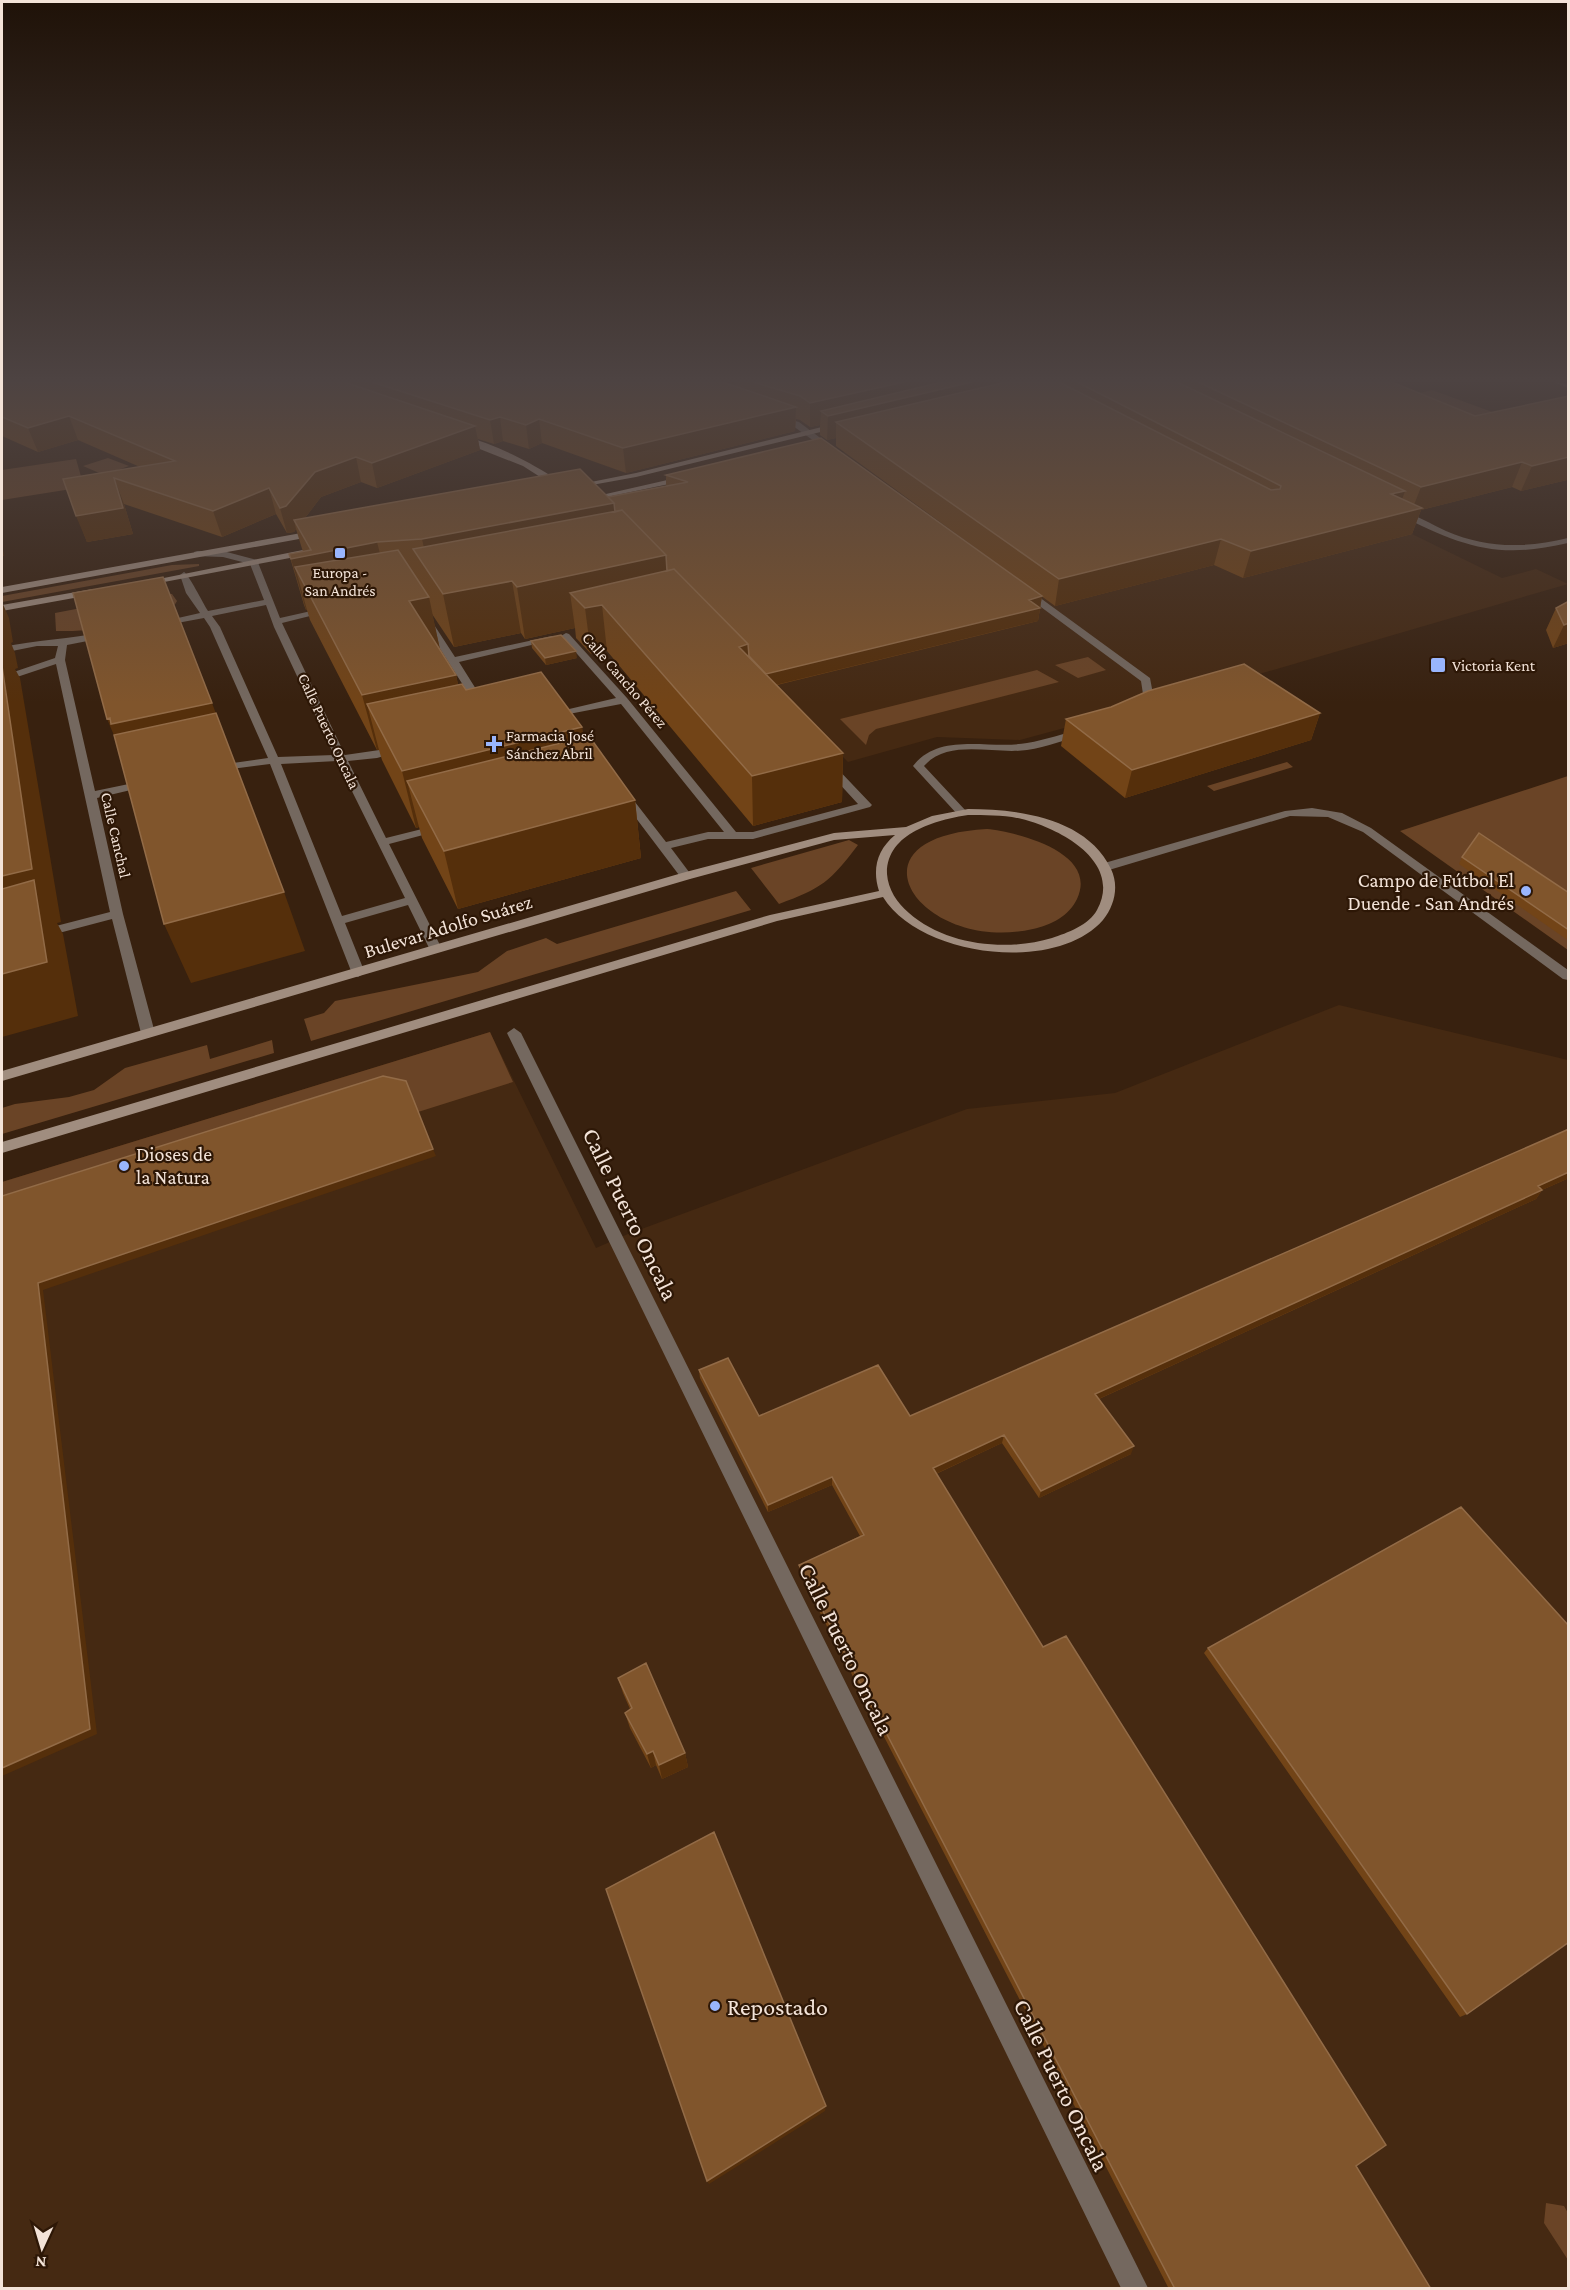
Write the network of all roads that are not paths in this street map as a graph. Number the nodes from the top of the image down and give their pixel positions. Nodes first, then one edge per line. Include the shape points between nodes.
1 (564, 489) edge
2 (591, 489) edge
3 (610, 489) edge
4 (552, 490) edge
5 (571, 495) junction
6 (1389, 507) edge
7 (586, 510) edge
8 (330, 531) edge
9 (1569, 541) edge
10 (319, 550) edge
11 (196, 554) junction
12 (254, 562) junction
13 (184, 575) junction
14 (129, 585) edge
15 (1021, 588) edge
16 (2, 590) edge
17 (106, 590) edge
18 (270, 602) junction
19 (417, 605) edge
20 (2, 608) edge
21 (338, 609) edge
22 (206, 614) junction
23 (277, 621) junction
24 (152, 625) edge
25 (119, 632) edge
26 (63, 644) junction
27 (2, 650) edge
28 (60, 660) junction
29 (452, 661) junction
30 (2, 679) edge
31 (622, 700) junction
32 (486, 712) edge
33 (1134, 716) edge
34 (541, 718) edge
35 (1092, 729) edge
36 (408, 749) edge
37 (818, 754) edge
38 (342, 759) junction
39 (274, 760) junction
40 (199, 771) edge
41 (156, 781) edge
42 (615, 782) edge
43 (90, 796) junction
44 (962, 813) junction
45 (452, 825) edge
46 (909, 830) junction
47 (733, 836) junction
48 (383, 842) junction
49 (663, 847) junction
50 (1106, 867) junction
51 (686, 876) junction
52 (886, 893) junction
53 (413, 900) junction
54 (117, 914) junction
55 (338, 921) junction
56 (2, 944) edge
57 (436, 949) junction
58 (358, 973) junction
59 (1569, 976) edge
60 (148, 1033) junction
61 (513, 1033) dead end
62 (2, 1076) edge
63 (2, 1148) edge
64 (1135, 2289) edge

1 - 5 street
2 - 5 street
3 - 5 street
4 - 5 street
5 - 7 street
6 - 9 street via 1459,541 1481,546 1515,551
8 - 11 street
10 - 12 street
11 - 12 street via 224,554
11 - 16 street
12 - 13 street
12 - 18 street, Calle Puerto Oncala
13 - 14 street
13 - 22 street
15 - 33 street via 1146,680 1148,694 1142,711
17 - 20 street
18 - 22 street
18 - 23 street, Calle Puerto Oncala
19 - 29 street
21 - 23 street
22 - 24 street
22 - 39 street
23 - 38 street, Calle Puerto Oncala
25 - 26 street
26 - 27 street via 37,643
26 - 28 street, Calle Canchal
28 - 30 street
28 - 43 street, Calle Canchal
29 - 31 street, Calle Cancho Pérez via 571,634
29 - 32 street
31 - 34 street via 567,718
31 - 47 street, Calle Cancho Pérez
35 - 44 street via 1026,747 964,746 928,755 918,766
36 - 38 street
37 - 47 street via 866,805 753,836
38 - 39 street
38 - 48 street, Calle Puerto Oncala
39 - 40 street
39 - 55 street
41 - 43 street
42 - 49 street
43 - 54 street, Calle Canchal
44 - 46 street via 926,821
44 - 50 street via 1027,817 1061,829 1088,846
45 - 48 street
46 - 51 street, Bulevar Adolfo Suárez via 834,837
46 - 52 street via 896,839 882,863 880,878
47 - 49 street via 708,834
48 - 53 street, Calle Puerto Oncala
49 - 51 street
50 - 52 street via 1111,884 1099,917 1059,941 1031,947 970,945 942,937 917,924
50 - 59 street via 1289,813 1320,810 1367,830
51 - 57 street, Bulevar Adolfo Suárez
52 - 63 street via 774,918
53 - 55 street
53 - 57 street, Calle Puerto Oncala
54 - 56 street
54 - 60 street, Calle Canchal
55 - 58 street
57 - 58 street, Bulevar Adolfo Suárez
58 - 60 street, Bulevar Adolfo Suárez
60 - 62 street, Bulevar Adolfo Suárez
61 - 64 street, Calle Puerto Oncala

